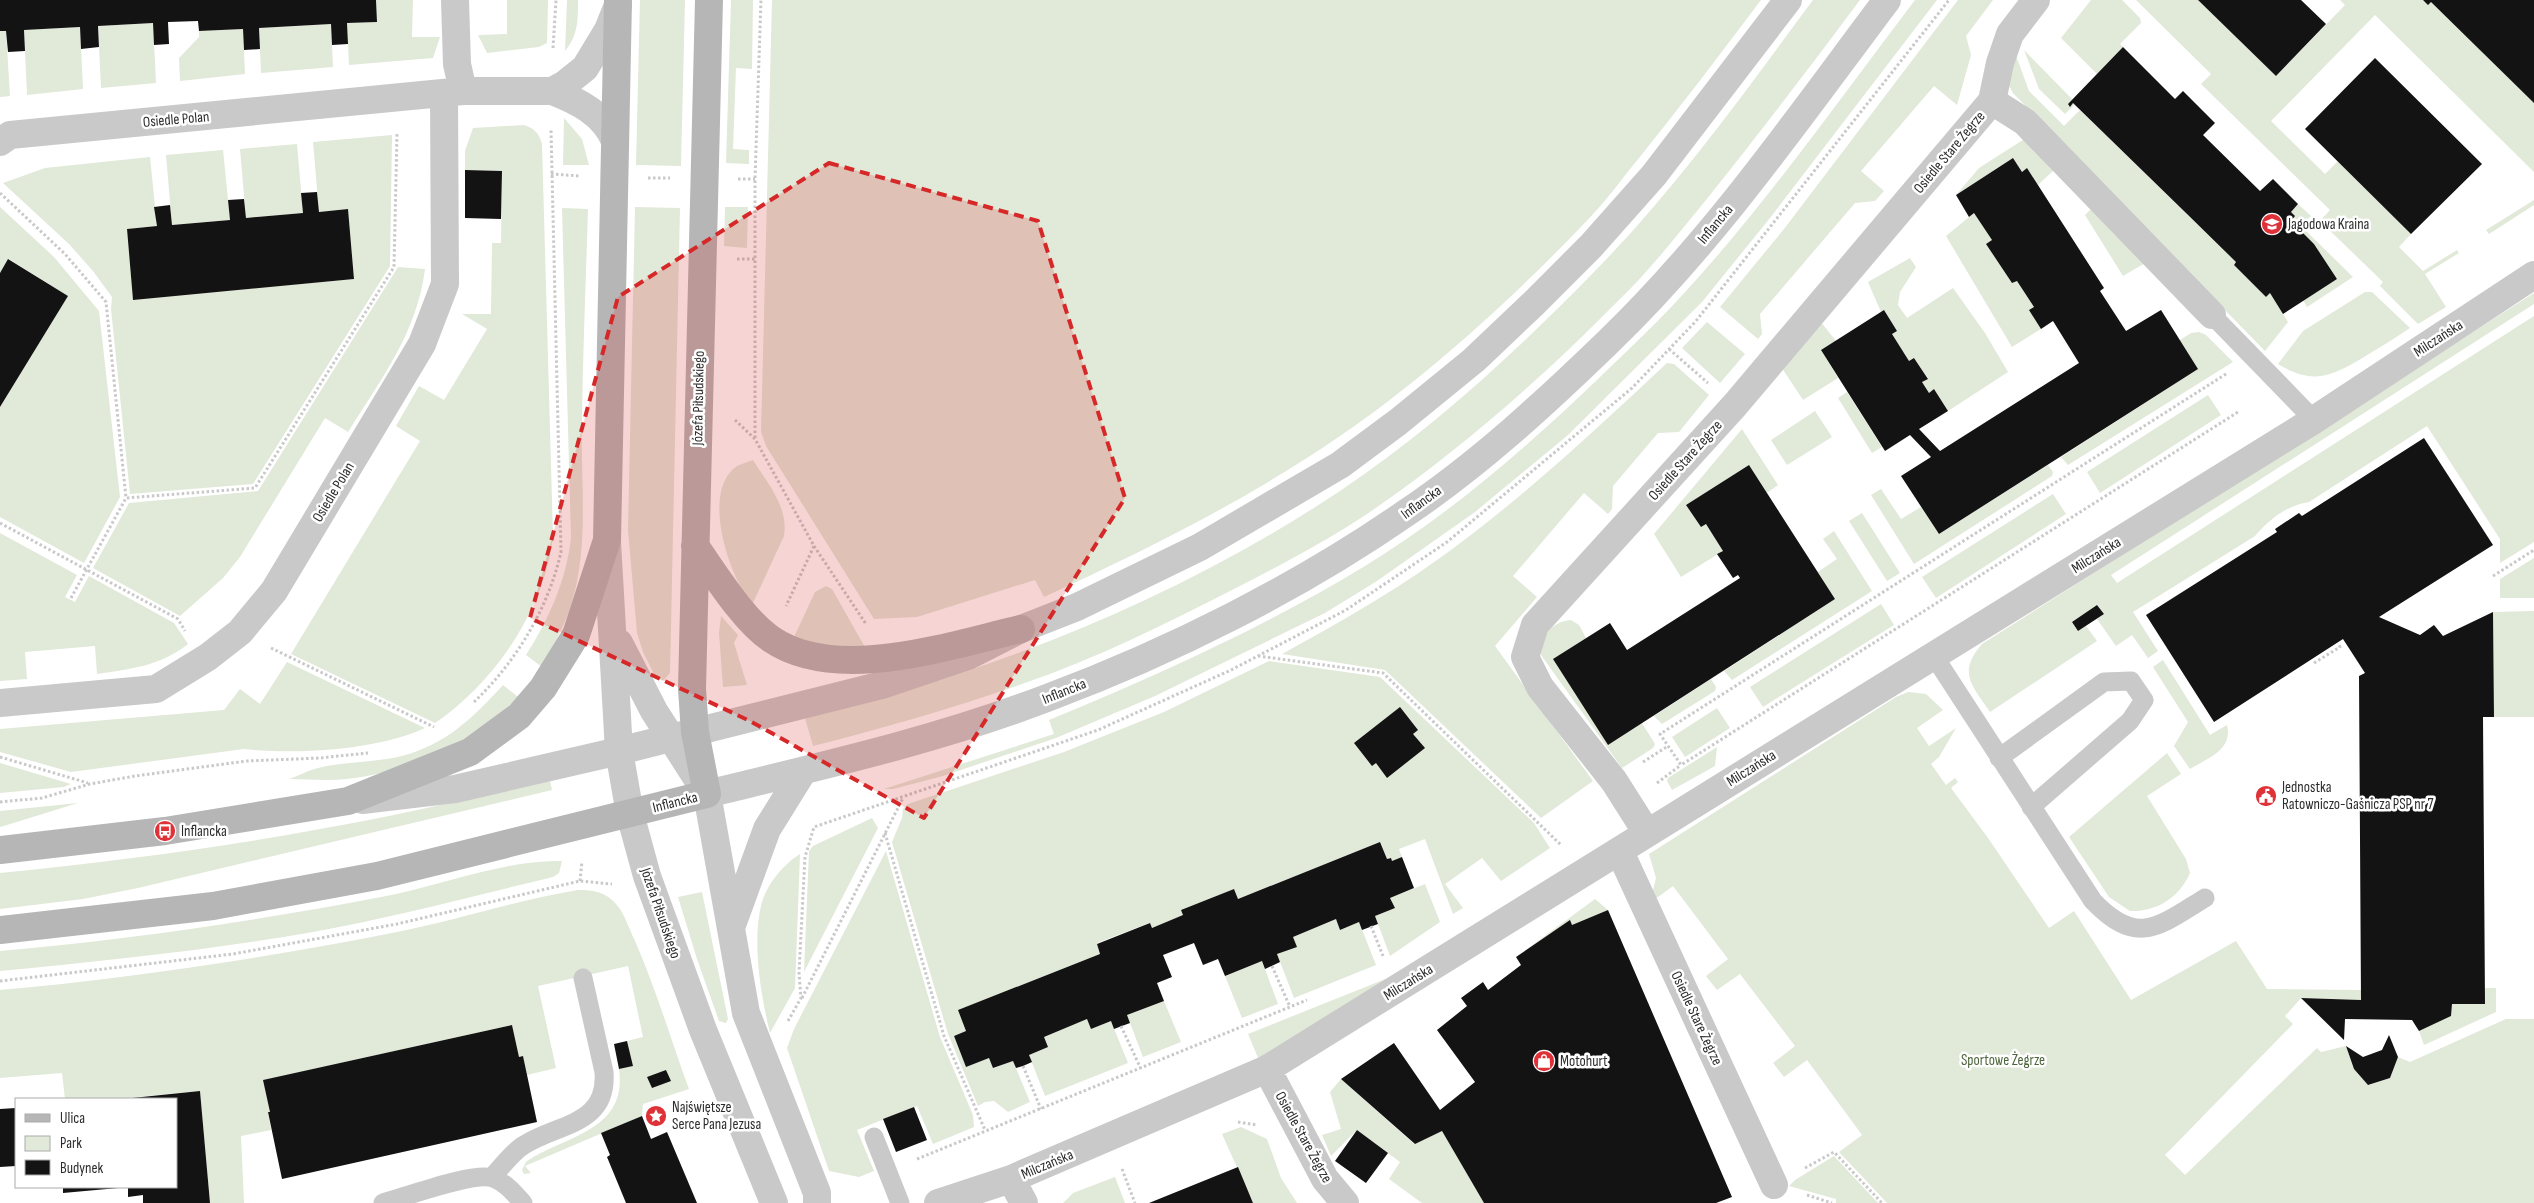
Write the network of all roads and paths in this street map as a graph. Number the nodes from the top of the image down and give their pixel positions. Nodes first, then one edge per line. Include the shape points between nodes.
1 (455, 0) edge
2 (556, 0) edge
3 (709, 0) edge
4 (761, 0) edge
5 (1788, 0) edge
6 (1887, 0) edge
7 (2036, 0) edge
8 (618, 1) edge
9 (552, 91) junction
10 (454, 92) junction
11 (1992, 101) junction
12 (397, 130) dead end
13 (615, 141) junction
14 (0, 142) edge
15 (551, 174) junction
16 (614, 178) junction
17 (704, 179) junction
18 (755, 179) junction
19 (0, 193) edge
20 (2534, 275) edge
21 (2212, 314) joint
22 (1669, 349) dead end
23 (2231, 372) dead end
24 (1734, 406) junction
25 (2238, 412) dead end
26 (2314, 420) junction
27 (126, 498) junction
28 (0, 523) edge
29 (606, 540) junction
30 (695, 546) junction
31 (814, 546) junction
32 (2534, 550) edge
33 (87, 570) junction
34 (2493, 576) dead end
35 (71, 598) dead end
36 (786, 605) dead end
37 (610, 608) junction
38 (868, 626) dead end
39 (1021, 629) junction
40 (2338, 643) dead end
41 (1258, 656) dead end
42 (1934, 656) junction
43 (208, 657) junction
44 (289, 658) dead end
45 (2314, 663) dead end
46 (0, 703) edge
47 (469, 706) dead end
48 (441, 731) dead end
49 (683, 735) junction
50 (619, 751) junction
51 (369, 753) dead end
52 (0, 758) edge
53 (1999, 758) junction
54 (803, 770) junction
55 (90, 784) junction
56 (707, 794) junction
57 (903, 798) dead end
58 (348, 801) junction
59 (0, 802) edge
60 (2031, 807) junction
61 (630, 814) junction
62 (814, 827) dead end
63 (885, 833) junction
64 (1647, 833) junction
65 (1563, 848) dead end
66 (0, 850) edge
67 (1620, 852) junction
68 (2205, 898) dead end
69 (1371, 926) dead end
70 (730, 928) junction
71 (0, 930) edge
72 (1384, 958) dead end
73 (1272, 966) dead end
74 (584, 978) dead end
75 (801, 998) junction
76 (1308, 1000) dead end
77 (1290, 1007) junction
78 (787, 1024) dead end
79 (1121, 1026) dead end
80 (1023, 1066) dead end
81 (1141, 1069) junction
82 (1267, 1069) junction
83 (1041, 1109) junction
84 (1231, 1125) dead end
85 (1259, 1125) dead end
86 (985, 1130) junction
87 (874, 1137) dead end
88 (1113, 1169) dead end
89 (887, 1171) junction
90 (492, 1177) junction
91 (1011, 1179) junction
92 (1774, 1185) joint
93 (383, 1203) edge
94 (524, 1203) edge
95 (774, 1203) edge
96 (817, 1203) edge
97 (900, 1203) edge
98 (938, 1203) edge
99 (1024, 1203) edge
100 (1135, 1203) edge
101 (1345, 1203) edge
102 (1882, 1203) edge

1 - 10 street, Osiedle Polan via 457,64
2 - 9 path
3 - 17 street, Józefa Piłsudskiego
4 - 18 path
5 - 39 street via 1654,175 1591,246 1474,360 1340,465 1200,547
6 - 54 street, Inflancka via 1749,183 1678,268 1610,341 1467,468 1407,513 1308,576 1215,624 1108,673 1046,699 954,730
7 - 11 street, Osiedle Stare Żegrze via 2010,34
8 - 9 street via 608,30 585,68
8 - 13 street, Józefa Piłsudskiego
9 - 10 street, Osiedle Polan
9 - 13 street, Osiedle Polan via 588,109 604,122
9 - 15 path
10 - 14 street, Osiedle Polan via 10,135
10 - 43 street, Osiedle Polan via 445,284 422,344 274,591 240,632
11 - 21 street, Osiedle Stare Żegrze via 2026,122
11 - 24 street, Osiedle Stare Żegrze
12 - 27 path via 394,267 255,488
13 - 16 street, Józefa Piłsudskiego
15 - 16 path
15 - 47 path via 560,552 556,574 541,611 508,664
16 - 17 path
16 - 29 street, Józefa Piłsudskiego
17 - 18 path
17 - 30 street, Józefa Piłsudskiego
18 - 31 path via 756,439
19 - 27 path via 65,254 106,302
20 - 26 street, Milczańska
21 - 26 lane
22 - 24 path
23 - 25 path via 1660,734 1681,765
24 - 64 street, Osiedle Stare Żegrze via 1535,625 1525,657 1540,687 1614,781
26 - 42 street, Milczańska
27 - 33 path
28 - 33 path
29 - 37 street, Józefa Piłsudskiego
29 - 58 street via 576,635 543,688 519,716 470,752
30 - 39 street via 735,603 771,639 806,656 852,662 894,657
30 - 49 street, Józefa Piłsudskiego via 692,689
31 - 36 path
31 - 38 path
32 - 34 path
33 - 35 path
33 - 43 path via 178,619 190,639
37 - 49 street, Józefa Piłsudskiego via 623,656
37 - 50 street, Józefa Piłsudskiego
39 - 49 street via 968,656 882,685
40 - 45 path via 2340,647
41 - 65 path via 1383,672
42 - 53 lane
42 - 64 street, Milczańska
43 - 46 street, Osiedle Polan via 156,689
44 - 48 path
49 - 50 street
49 - 56 street, Józefa Piłsudskiego
50 - 58 street via 455,789
50 - 61 street, Józefa Piłsudskiego
51 - 55 path via 246,761
52 - 55 path
53 - 60 lane
53 - 60 lane via 2104,682 2130,682 2144,700 2130,721
54 - 56 street, Inflancka
54 - 70 street via 767,829
55 - 59 path via 42,798
56 - 61 street, Inflancka
56 - 70 street, Józefa Piłsudskiego
57 - 63 path
58 - 66 street via 166,832
60 - 68 lane via 2092,901 2110,919 2131,928 2149,928
61 - 71 street, Inflancka via 377,876 214,906
61 - 95 street, Józefa Piłsudskiego via 647,876 702,1030
62 - 75 path via 805,857 799,973
63 - 75 path
63 - 86 path via 944,1036
64 - 67 street, Milczańska
67 - 82 street, Milczańska
67 - 92 street, Osiedle Stare Żegrze
69 - 72 path
70 - 96 street, Józefa Piłsudskiego via 746,1012 817,1193
73 - 77 path
74 - 90 lane via 604,1072 602,1099 591,1112 570,1125 524,1145
75 - 78 path
76 - 77 path
77 - 81 path
79 - 81 path
80 - 83 path
81 - 83 path
82 - 91 street, Milczańska
82 - 101 street, Osiedle Stare Żegrze via 1325,1179
83 - 86 path
84 - 85 path via 1240,1122
86 - 89 path
87 - 89 lane
88 - 100 path via 1121,1166
89 - 97 lane
90 - 93 lane via 468,1178
90 - 94 lane
91 - 98 street, Milczańska
91 - 99 street
92 - 102 path via 1834,1152

